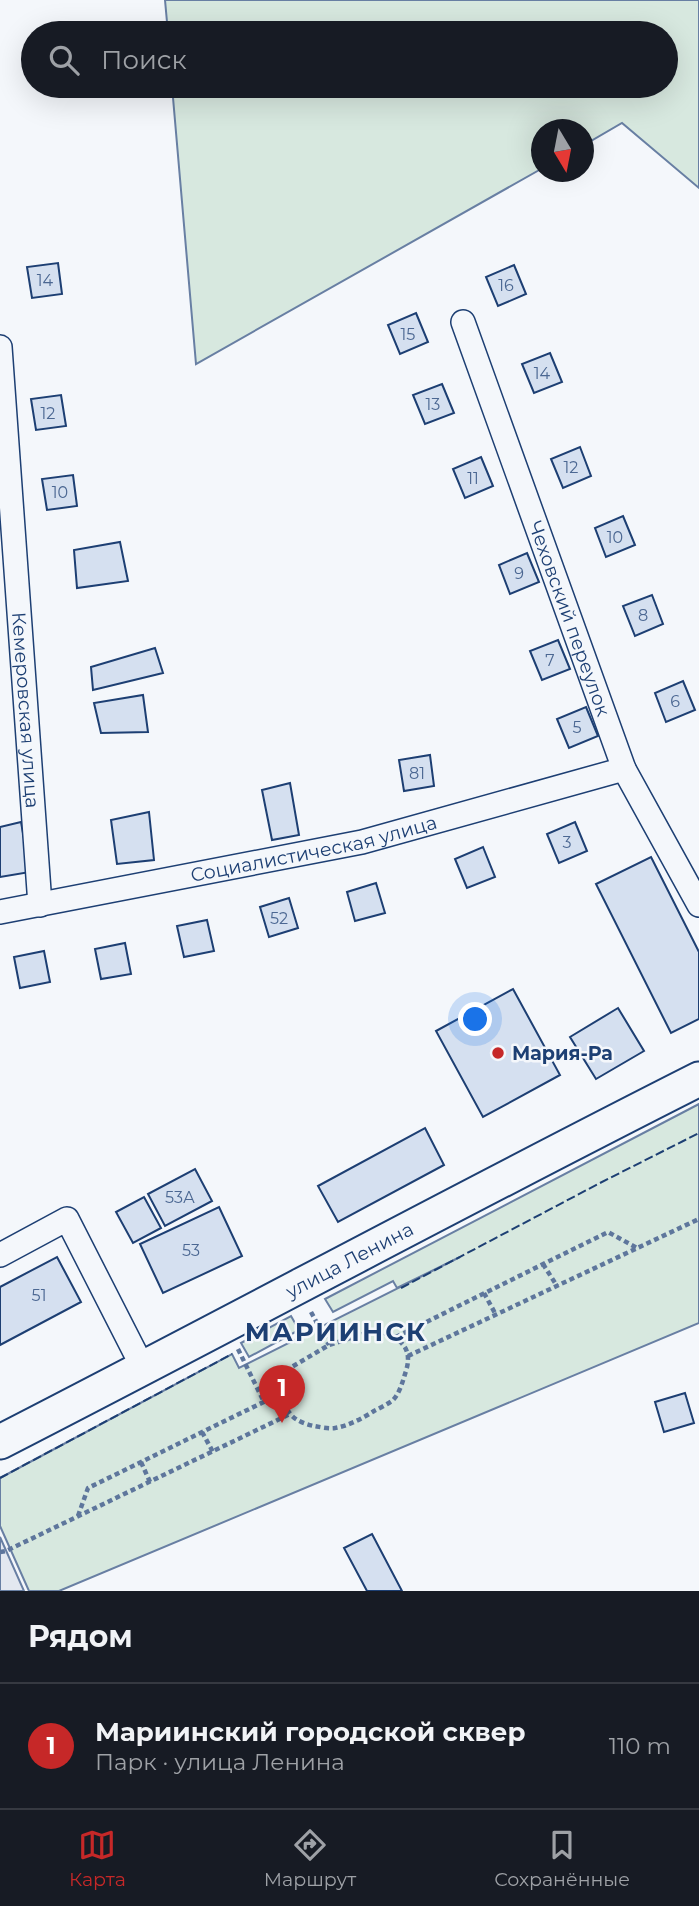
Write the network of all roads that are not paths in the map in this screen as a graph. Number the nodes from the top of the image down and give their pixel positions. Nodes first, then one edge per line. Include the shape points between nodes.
1 (463, 322) dead end
2 (0, 347) edge
3 (624, 769) junction
4 (40, 905) junction
5 (699, 905) edge
6 (0, 912) edge
7 (699, 1079) edge
8 (0, 1255) edge
9 (143, 1368) junction
10 (0, 1442) edge

1 - 3 street, Чеховский переулок
2 - 4 street, Кемеровская улица
3 - 4 street, Социалистическая улица via 362,842
3 - 5 street, Чеховский переулок
4 - 6 street, Социалистическая улица
7 - 9 main road, улица Ленина
8 - 9 street via 67,1219
9 - 10 main road, улица Ленина

